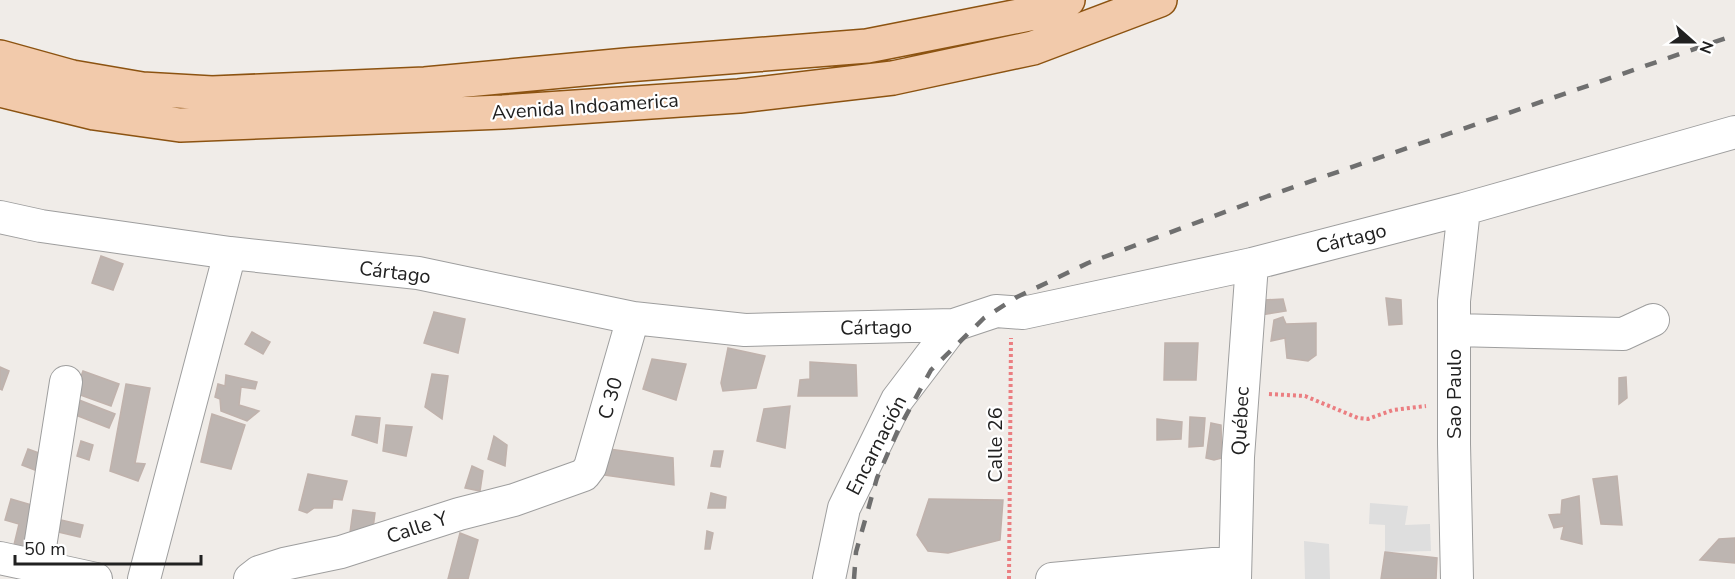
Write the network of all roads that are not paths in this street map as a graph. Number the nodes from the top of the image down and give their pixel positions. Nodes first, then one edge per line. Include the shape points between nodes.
1 (1068, 0) edge
2 (1160, 0) edge
3 (0, 57) edge
4 (0, 90) edge
5 (1735, 132) edge
6 (1464, 209) junction
7 (0, 217) edge
8 (230, 253) junction
9 (1252, 264) junction
10 (633, 318) junction
11 (1653, 320) dead end
12 (954, 325) junction
13 (1454, 330) junction
14 (66, 382) dead end
15 (584, 475) joint
16 (0, 558) edge
17 (37, 566) junction
18 (1235, 570) edge
19 (96, 579) edge
20 (144, 579) edge
21 (250, 579) edge
22 (829, 579) edge
23 (1052, 579) edge
24 (1457, 579) edge

1 - 3 main road, Avenida Indoamerica via 1034,13 867,46 425,84 212,93 130,87 72,77
2 - 4 main road, Avenida Indoamerica via 1033,48 893,78 739,96 503,112 180,125 94,113
5 - 6 street, Cártago
6 - 9 street, Cártago
6 - 13 street, Sao Paulo
7 - 8 street, Cártago
8 - 10 street, Cártago via 418,273
8 - 20 street
9 - 12 street, Cártago via 1023,313 996,311
9 - 18 street, Québec
10 - 12 street, Cártago via 745,330
10 - 15 street, C 30 via 590,467
11 - 13 street via 1623,334
12 - 22 street, Encarnación via 897,400 877,440 844,508
13 - 24 street, Sao Paulo
14 - 17 street
15 - 21 street, Calle Y via 341,552 284,564
16 - 17 street
17 - 19 street
18 - 23 street

